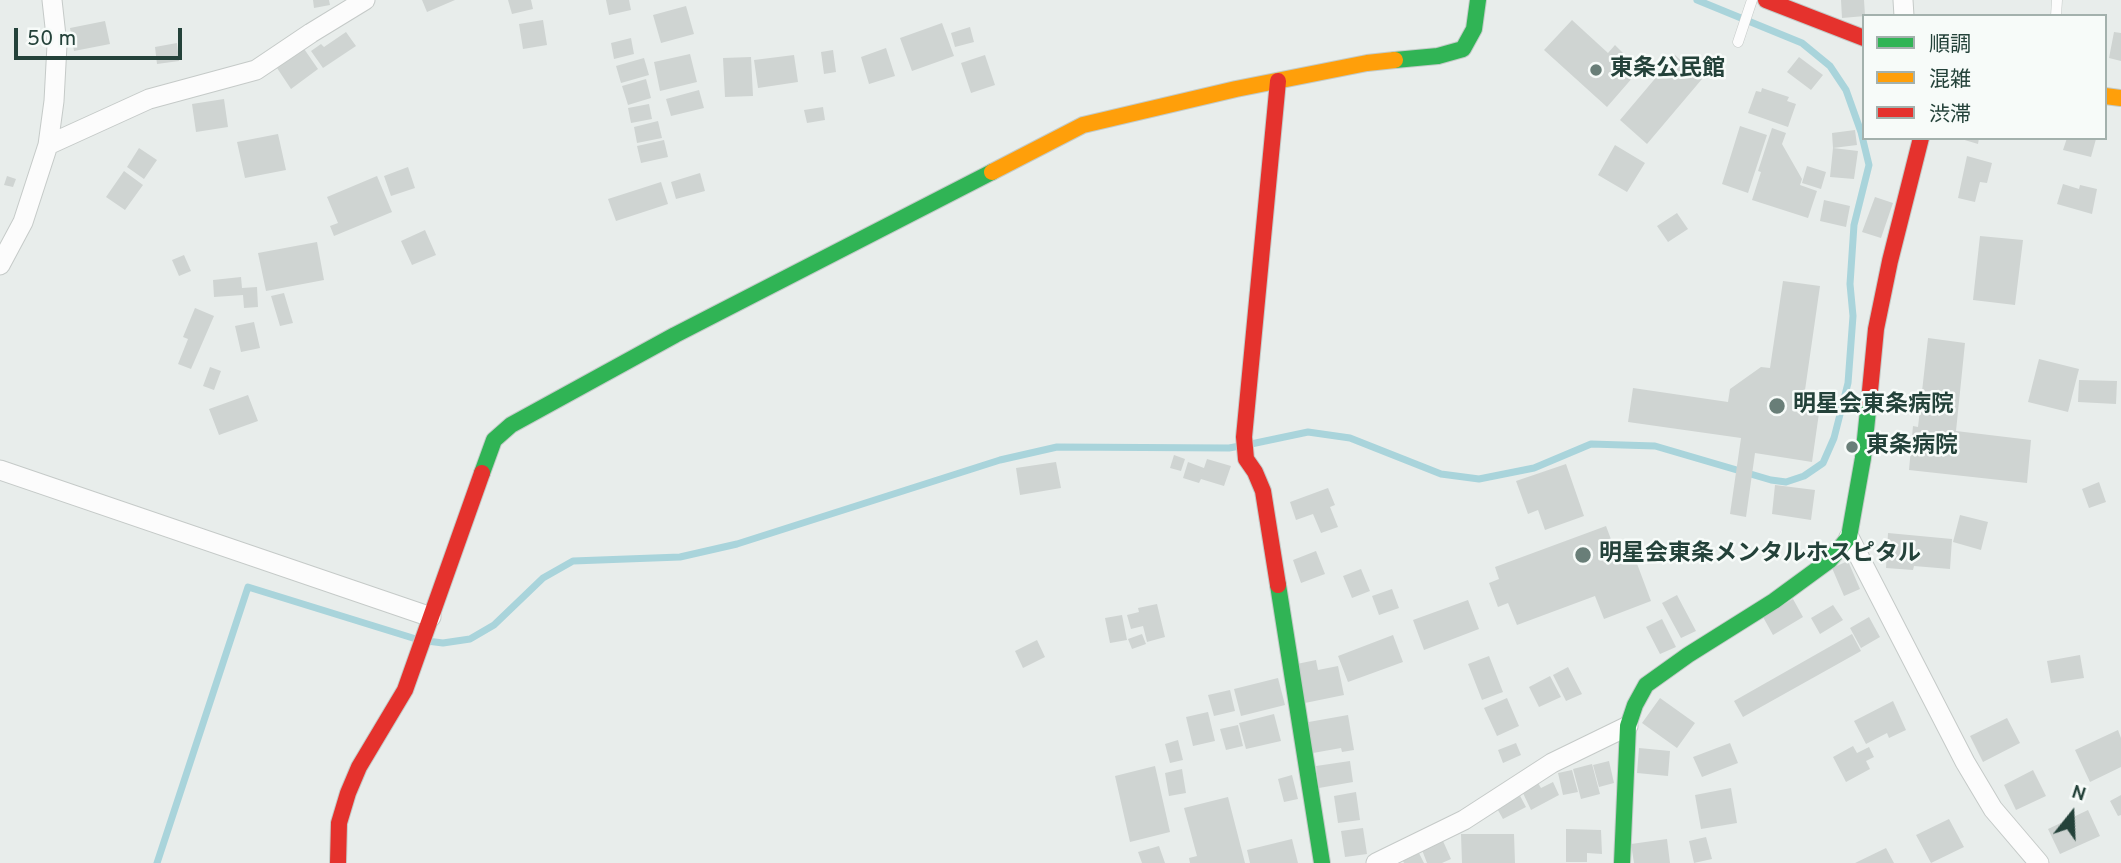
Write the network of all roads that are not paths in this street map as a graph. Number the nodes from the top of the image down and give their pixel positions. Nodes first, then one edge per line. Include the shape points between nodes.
1 (52, 0) edge
2 (365, 0) edge
3 (1478, 0) edge
4 (1752, 0) edge
5 (1766, 0) edge
6 (1862, 37) edge
7 (1738, 42) dead end
8 (1278, 81) junction
9 (1920, 140) edge
10 (48, 145) junction
11 (0, 265) edge
12 (0, 470) edge
13 (1849, 537) junction
14 (429, 623) junction
15 (1628, 726) junction
16 (338, 863) edge
17 (1322, 863) edge
18 (1376, 863) edge
19 (1622, 863) edge
20 (2039, 863) edge

1 - 10 street via 57,45
2 - 10 street via 256,69 149,99
3 - 8 street via 1474,29 1463,49
4 - 7 lane
5 - 6 street
8 - 14 street via 1083,124 511,425 494,440
8 - 17 street via 1244,437 1246,459 1263,491
9 - 13 street via 1876,329 1863,458
10 - 11 street via 23,222
12 - 14 street
13 - 15 street via 1830,560 1774,601 1646,685
13 - 20 street via 1972,774 1993,809
14 - 16 street via 405,690 348,793 339,823
15 - 18 street via 1552,763 1464,820
15 - 19 street

